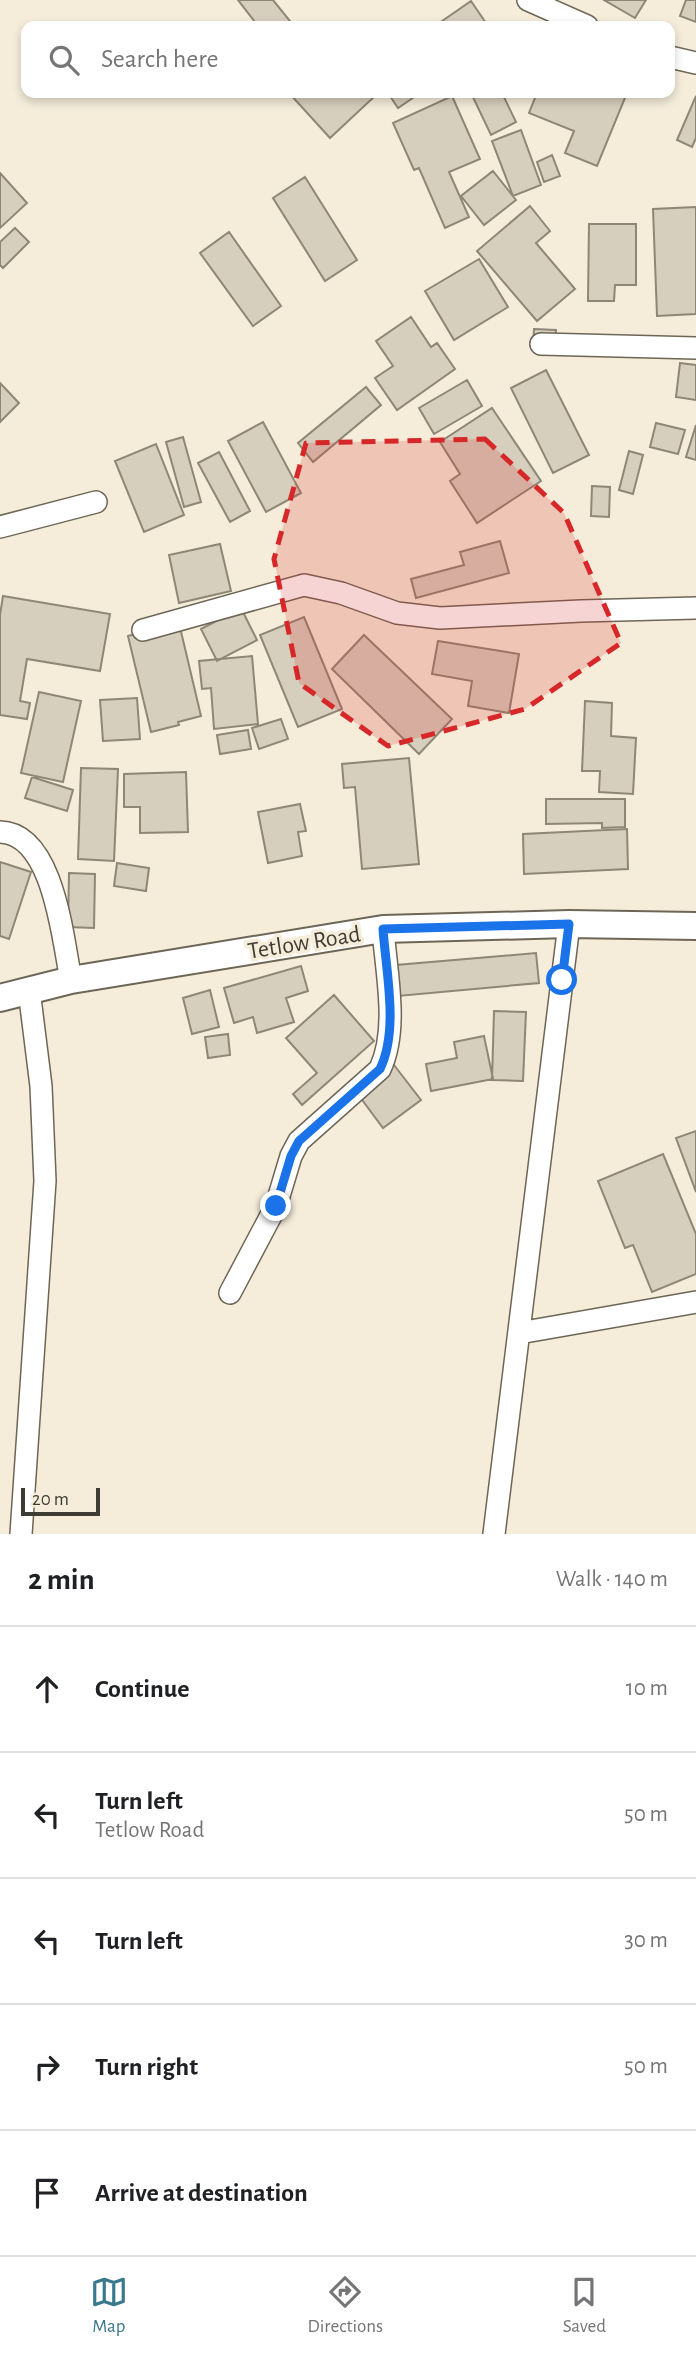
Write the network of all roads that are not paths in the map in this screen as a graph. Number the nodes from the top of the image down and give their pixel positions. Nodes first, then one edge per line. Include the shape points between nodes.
1 (527, 0) edge
2 (575, 21) edge
3 (675, 58) edge
4 (696, 63) edge
5 (541, 344) dead end
6 (696, 348) edge
7 (96, 502) dead end
8 (0, 527) edge
9 (696, 608) edge
10 (143, 630) dead end
11 (0, 832) edge
12 (569, 924) junction
13 (696, 926) edge
14 (383, 929) junction
15 (71, 981) junction
16 (29, 990) junction
17 (0, 998) edge
18 (230, 1293) dead end
19 (696, 1302) edge
20 (519, 1334) junction
21 (21, 1534) edge
22 (494, 1534) edge

1 - 2 street
3 - 4 street
5 - 6 street
7 - 8 street
9 - 10 street via 440,618 397,613 304,585
11 - 15 street via 30,847 47,872
12 - 13 street, Tetlow Road
12 - 14 street, Tetlow Road
12 - 20 street
14 - 15 street, Tetlow Road
14 - 18 street via 390,1023 387,1054 380,1069 299,1141 276,1206
15 - 16 street, Tetlow Road
16 - 17 street, Tetlow Road
16 - 21 street via 41,1086 45,1181
19 - 20 street
20 - 22 street

